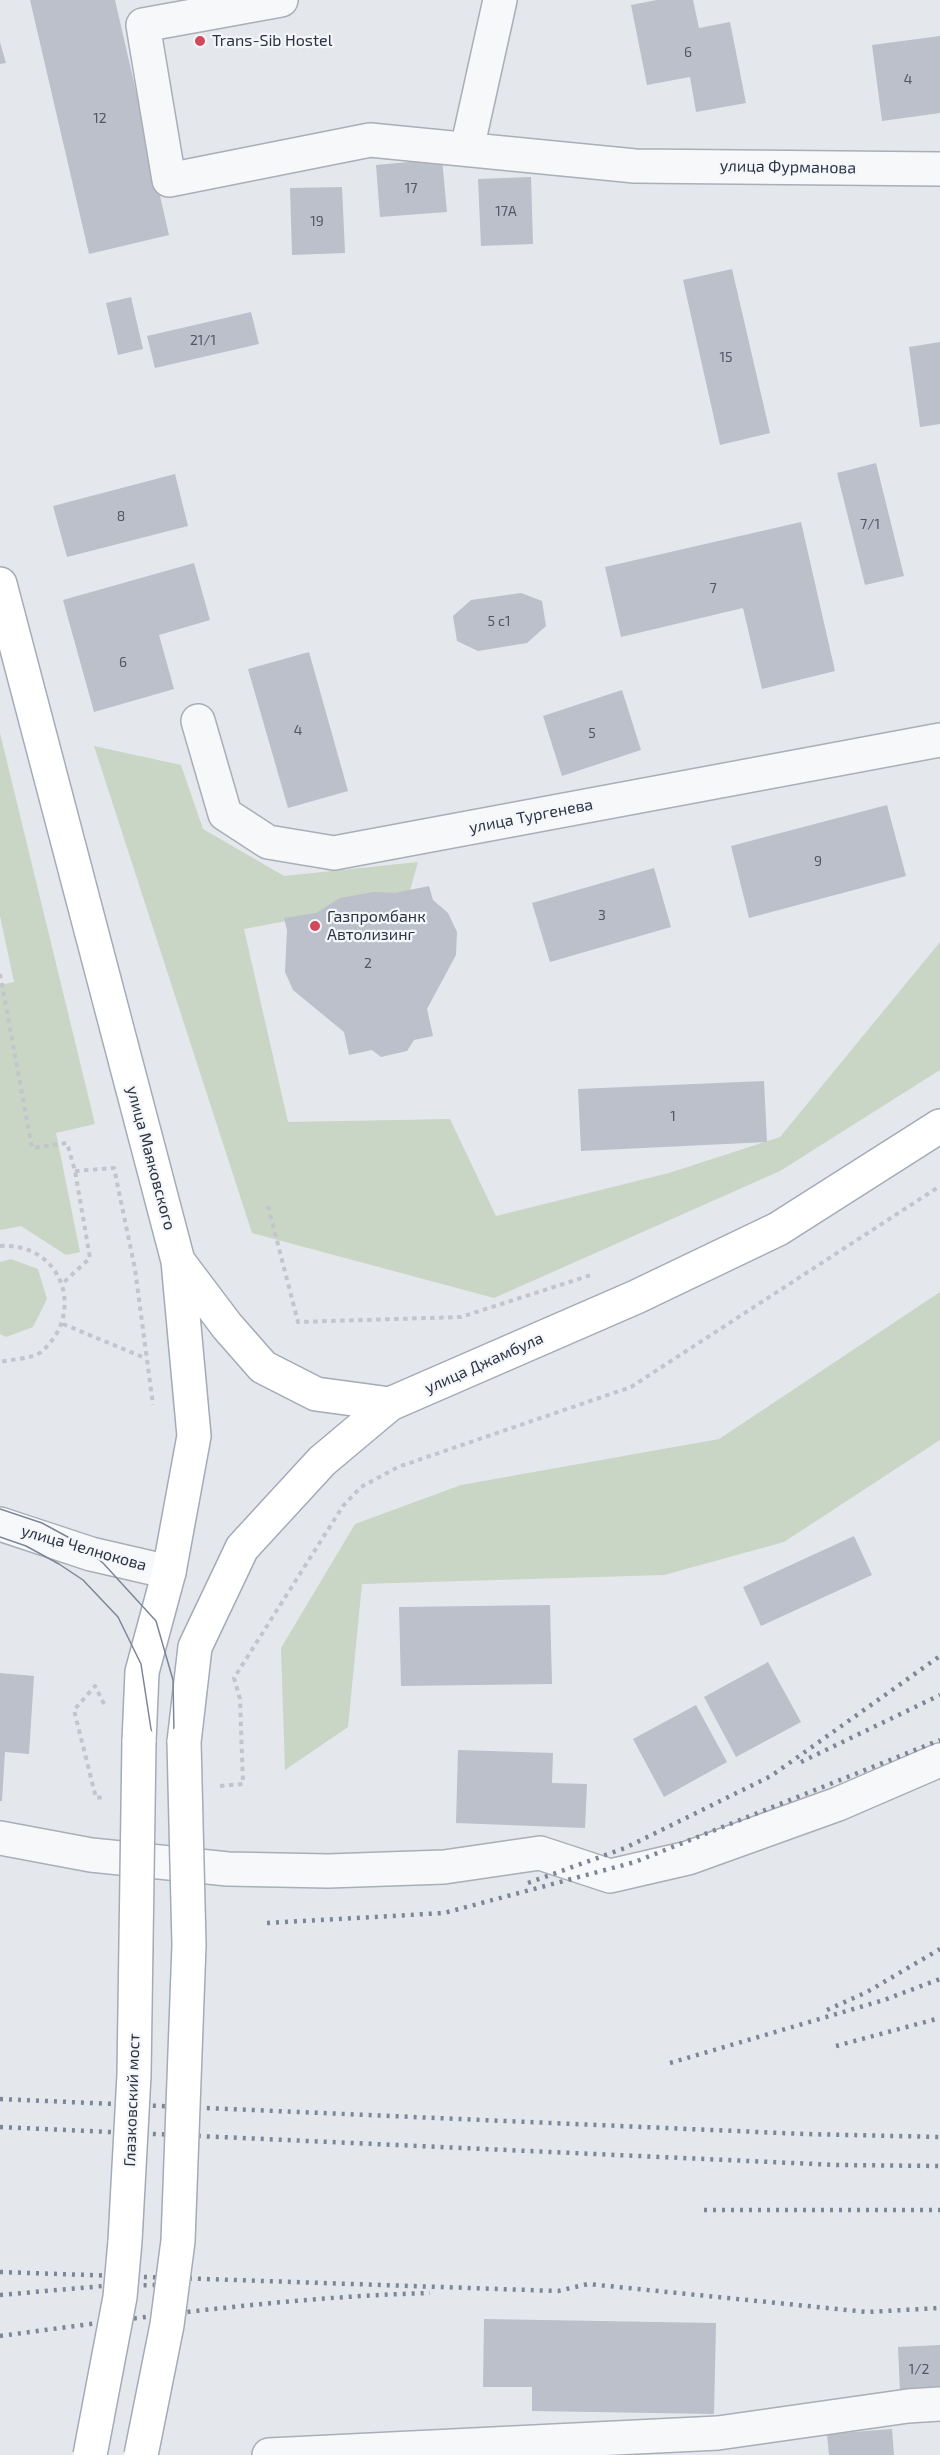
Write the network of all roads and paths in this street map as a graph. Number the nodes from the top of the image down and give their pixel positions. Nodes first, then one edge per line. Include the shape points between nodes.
1 (281, 0) edge
2 (500, 0) edge
3 (467, 149) junction
4 (940, 169) edge
5 (0, 584) edge
6 (198, 721) dead end
7 (940, 740) edge
8 (0, 974) edge
9 (940, 1126) edge
10 (75, 1171) junction
11 (940, 1186) edge
12 (268, 1206) dead end
13 (0, 1246) edge
14 (178, 1261) junction
15 (598, 1273) dead end
16 (63, 1283) junction
17 (63, 1324) junction
18 (145, 1358) junction
19 (0, 1362) edge
20 (390, 1404) junction
21 (154, 1413) dead end
22 (0, 1524) edge
23 (169, 1572) junction
24 (198, 1641) junction
25 (95, 1686) dead end
26 (139, 1742) joint
27 (940, 1760) edge
28 (243, 1784) dead end
29 (96, 1798) dead end
30 (0, 1838) edge
31 (940, 2404) edge
32 (90, 2455) edge
33 (141, 2455) edge
34 (269, 2455) edge

1 - 3 street, улица Фурманова via 143,25 169,180 370,140
2 - 3 street
3 - 4 street, улица Фурманова via 635,166
5 - 14 main road, улица Маяковского
6 - 7 street, улица Тургенева via 225,814 268,842 334,853
8 - 10 path via 32,1148 67,1143
9 - 20 main road, улица Джамбула via 778,1228 636,1297
10 - 16 path via 90,1258
10 - 18 path via 114,1168 135,1269
11 - 28 path via 631,1387 398,1467 361,1487 343,1506 234,1678 240,1699
12 - 15 path via 298,1322 461,1317
13 - 16 path via 16,1245 49,1262
14 - 20 main road via 263,1367 316,1394
14 - 23 main road, улица Маяковского via 194,1436
16 - 17 path
17 - 18 path
17 - 19 path via 39,1353
18 - 21 path
20 - 24 main road, улица Джамбула via 322,1461 242,1548
22 - 23 street, улица Челнокова via 91,1554
23 - 24 main road
23 - 26 main road, улица Маяковского via 142,1672
24 - 33 main road, улица Джамбула, bridge via 184,1742 189,1945 178,2241 167,2325
25 - 29 path via 74,1710
26 - 32 main road, Глазковский мост, bridge via 134,2075 125,2241 120,2297
27 - 30 street via 838,1804 688,1858 610,1876 540,1853 444,1867 228,1869 91,1855
31 - 34 street via 718,2433

